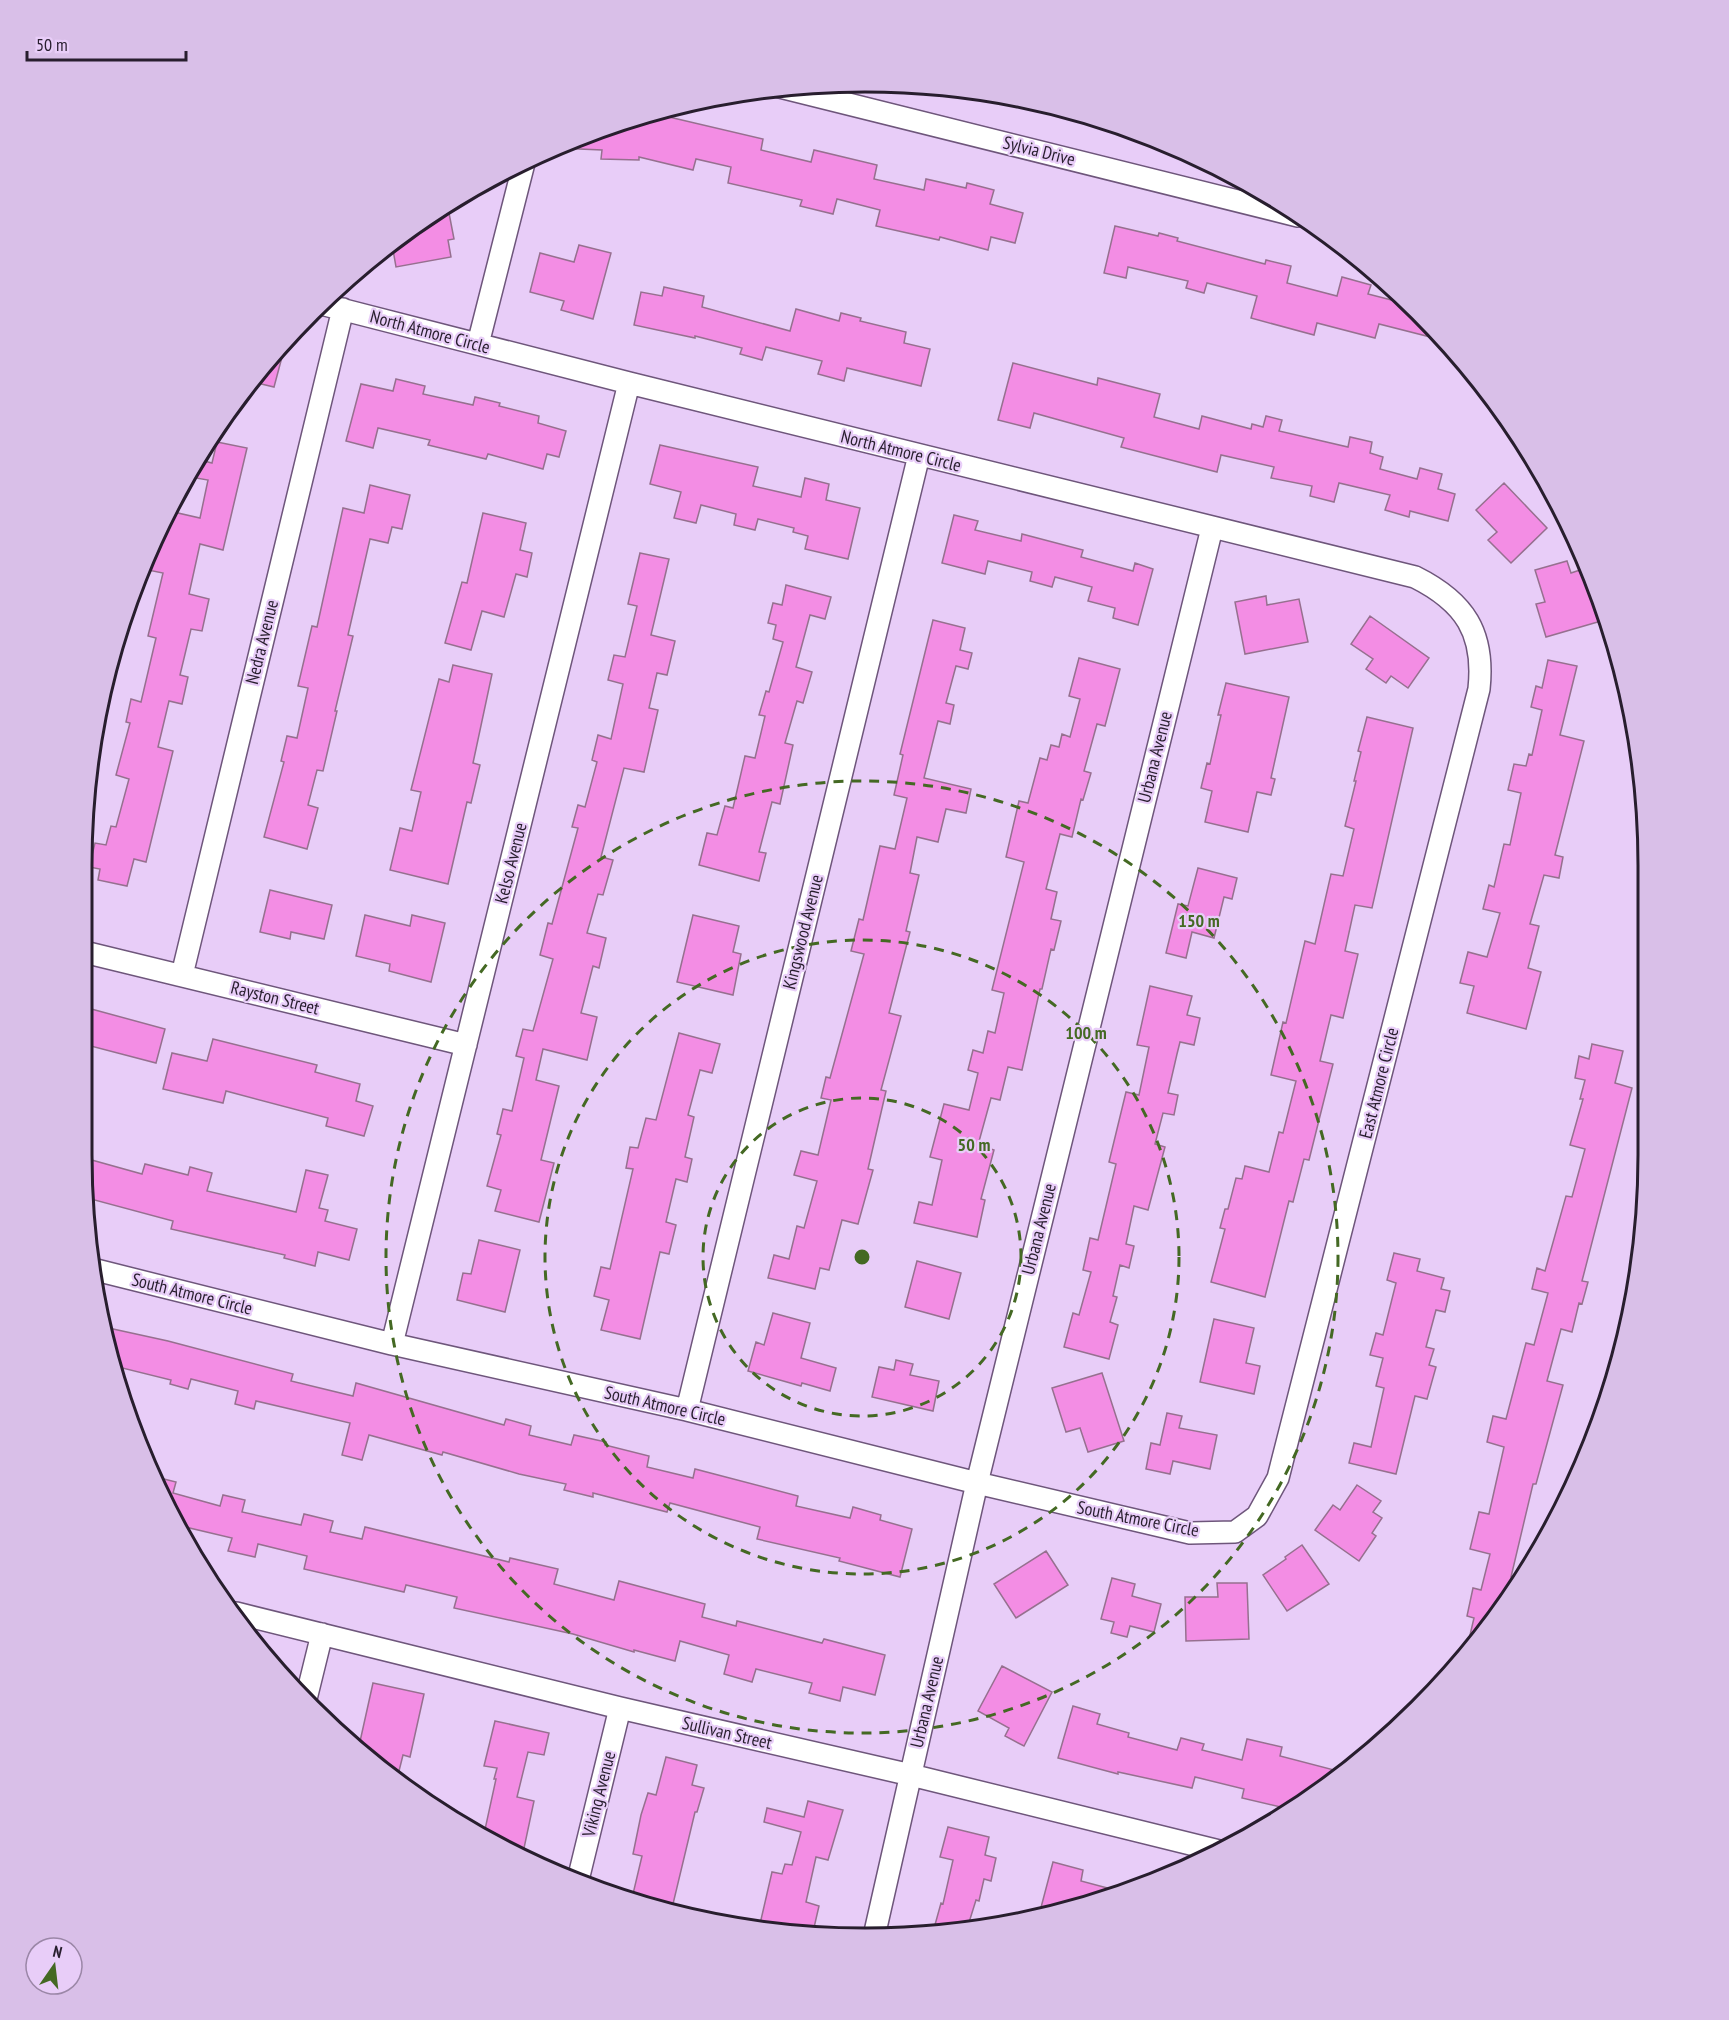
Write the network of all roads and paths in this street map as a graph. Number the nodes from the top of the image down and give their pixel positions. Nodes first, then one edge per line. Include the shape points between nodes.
1 (807, 94) edge
2 (522, 172) edge
3 (1276, 210) edge
4 (331, 306) edge
5 (343, 309) junction
6 (478, 344) junction
7 (629, 383) junction
8 (919, 455) junction
9 (1212, 528) junction
10 (1467, 620) joint
11 (92, 954) edge
12 (182, 975) junction
13 (466, 1045) junction
14 (100, 1271) edge
15 (392, 1344) junction
16 (687, 1410) junction
17 (977, 1483) junction
18 (1235, 1532) joint
19 (242, 1614) edge
20 (322, 1634) junction
21 (308, 1691) edge
22 (620, 1708) junction
23 (910, 1775) junction
24 (1208, 1848) edge
25 (580, 1874) edge
26 (876, 1928) edge

1 - 3 street, Sylvia Drive
2 - 6 street
4 - 5 street, North Atmore Circle
5 - 6 street, North Atmore Circle
5 - 12 street, Nedra Avenue
6 - 7 street, North Atmore Circle
7 - 8 street, North Atmore Circle
7 - 13 street, Kelso Avenue
8 - 9 street, North Atmore Circle
8 - 16 street, Kingswood Avenue
9 - 10 street, North Atmore Circle via 1415,578 1445,595
9 - 17 street, Urbana Avenue
10 - 18 street, East Atmore Circle via 1480,654 1481,672 1473,712 1278,1478 1257,1516
11 - 12 street, Rayston Street
12 - 13 street, Rayston Street
13 - 15 street, Kelso Avenue
14 - 15 street, South Atmore Circle
15 - 16 street, South Atmore Circle
16 - 17 street, South Atmore Circle
17 - 18 street, South Atmore Circle via 1190,1533
17 - 23 street, Urbana Avenue
19 - 20 street, Sullivan Street
20 - 21 street
20 - 22 street, Sullivan Street
22 - 23 street, Sullivan Street
22 - 25 street, Viking Avenue
23 - 24 street, Sullivan Street
23 - 26 street, Urbana Avenue

